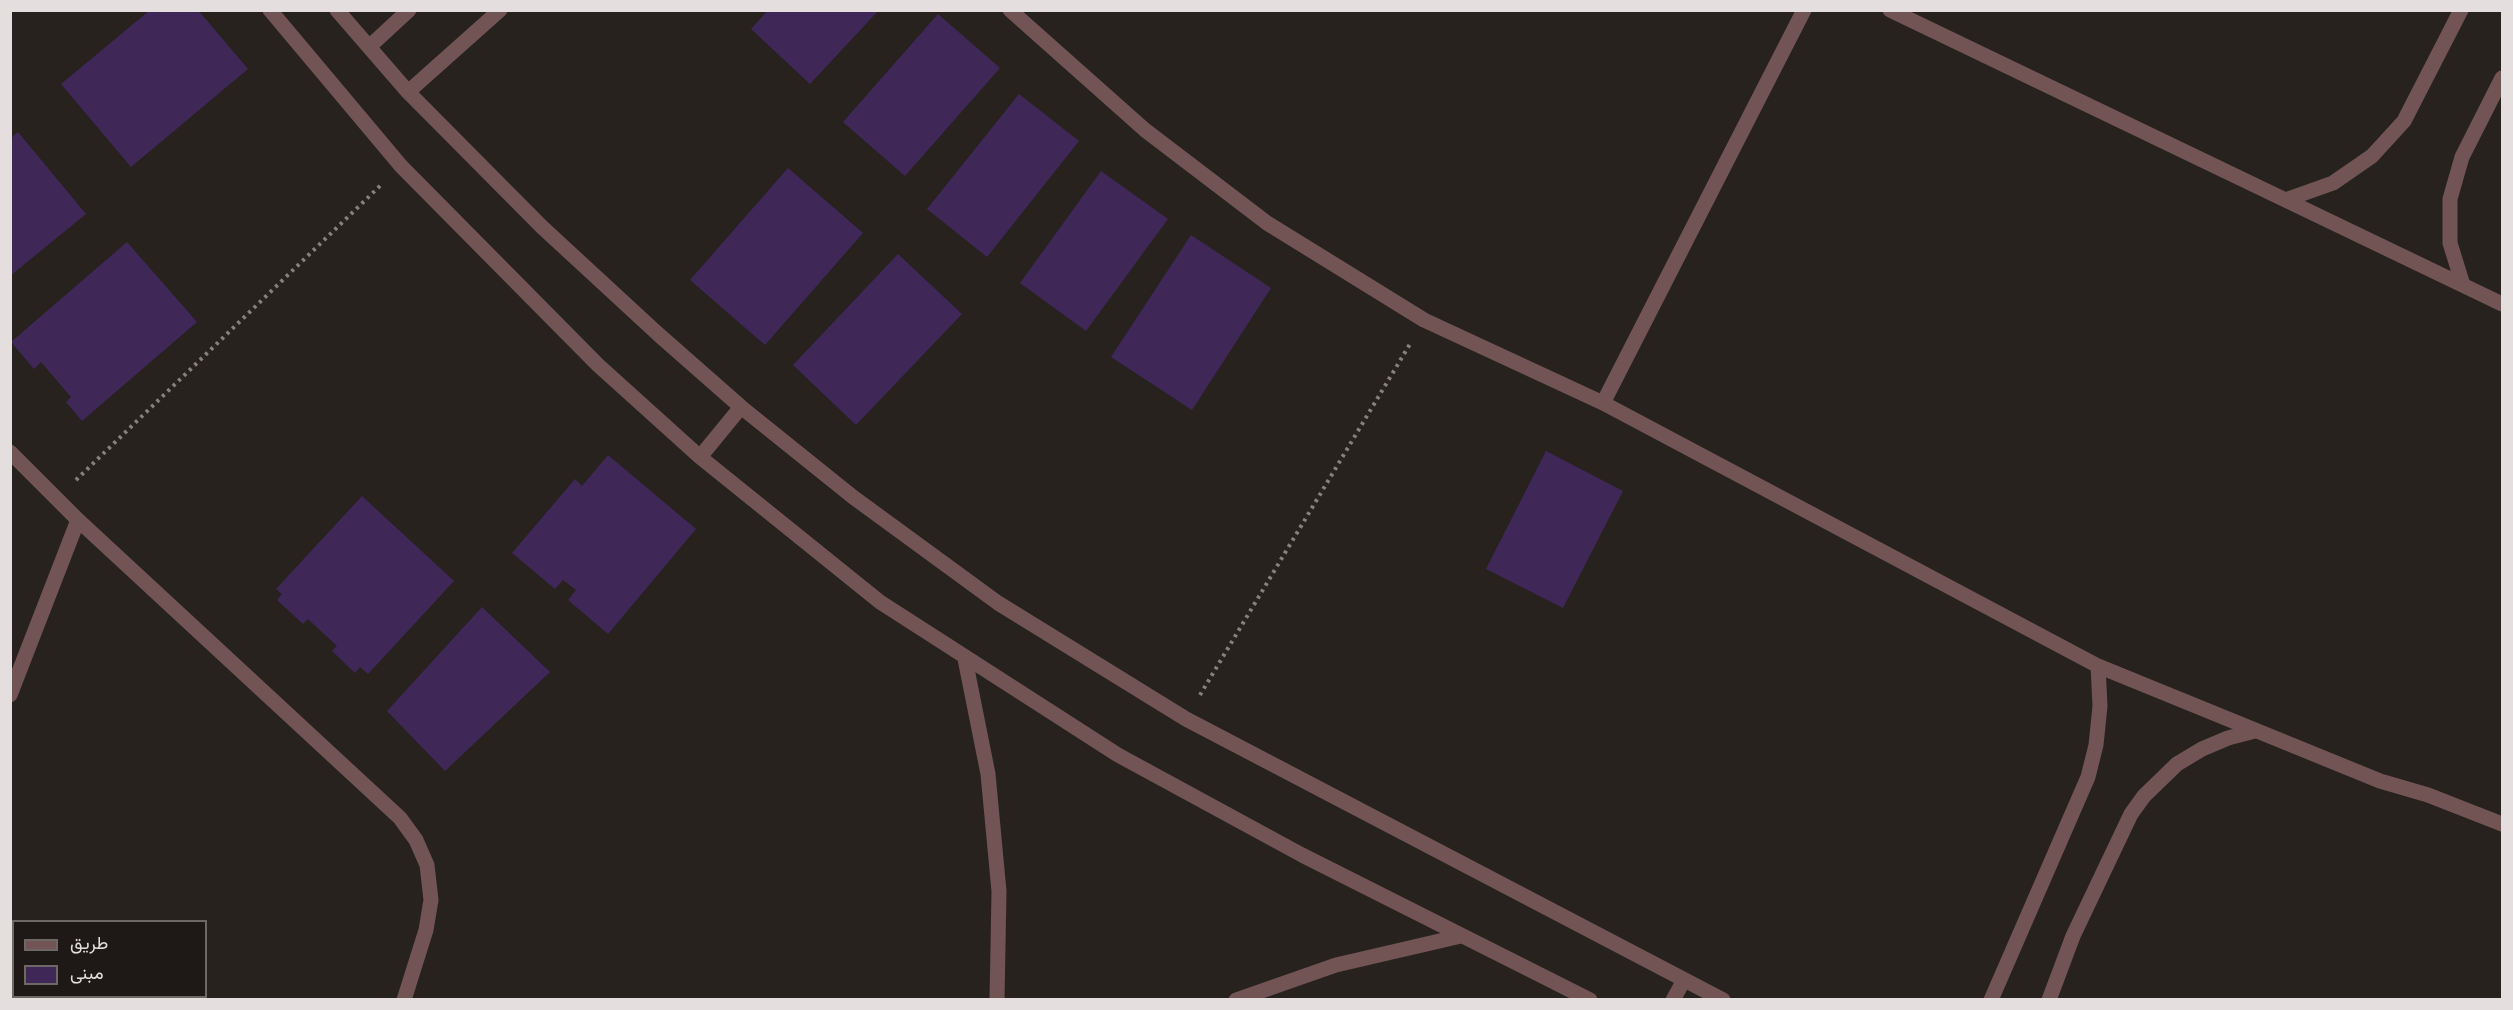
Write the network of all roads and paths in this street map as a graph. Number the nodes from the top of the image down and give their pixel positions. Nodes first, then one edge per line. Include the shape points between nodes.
1 (270, 10) edge
2 (337, 10) edge
3 (409, 10) edge
4 (500, 10) edge
5 (1010, 10) edge
6 (1804, 10) edge
7 (1890, 10) edge
8 (2461, 10) edge
9 (369, 47) junction
10 (2502, 78) edge
11 (408, 92) junction
12 (401, 166) junction
13 (2288, 199) junction
14 (2463, 285) junction
15 (2502, 304) edge
16 (1424, 320) junction
17 (1603, 403) junction
18 (741, 407) junction
19 (10, 452) edge
20 (700, 457) junction
21 (56, 499) junction
22 (78, 520) junction
23 (966, 659) junction
24 (2098, 666) junction
25 (10, 695) edge
26 (1186, 719) junction
27 (2255, 731) junction
28 (2502, 824) edge
29 (1461, 936) junction
30 (1683, 980) junction
31 (404, 999) edge
32 (997, 999) edge
33 (1236, 999) edge
34 (1590, 999) edge
35 (1673, 999) edge
36 (1723, 999) edge
37 (1991, 999) edge
38 (2049, 999) edge

1 - 12 street
2 - 9 street
3 - 9 street
4 - 11 street
5 - 16 street via 1145,130 1267,223
6 - 17 street
7 - 13 street
8 - 13 street via 2404,122 2372,156 2333,183
9 - 11 street
10 - 14 street via 2462,157 2450,199 2450,243
11 - 18 street via 542,227
12 - 20 street via 598,365
12 - 21 path
13 - 14 street
14 - 15 street
16 - 17 street
16 - 26 path
17 - 24 street
18 - 20 street
18 - 26 street via 853,497 998,603
19 - 21 street
20 - 23 street via 880,602
21 - 22 street
22 - 25 street
22 - 31 street via 400,818 416,840 427,865 430,900 426,930
23 - 29 street via 1118,755
23 - 32 street via 988,774 999,891
24 - 27 street
24 - 37 street via 2098,726 2088,777
26 - 30 street
27 - 28 street
27 - 38 street via 2202,749 2177,764 2144,796 2131,814 2073,936
29 - 33 street via 1336,965
29 - 34 street
30 - 35 street
30 - 36 street

